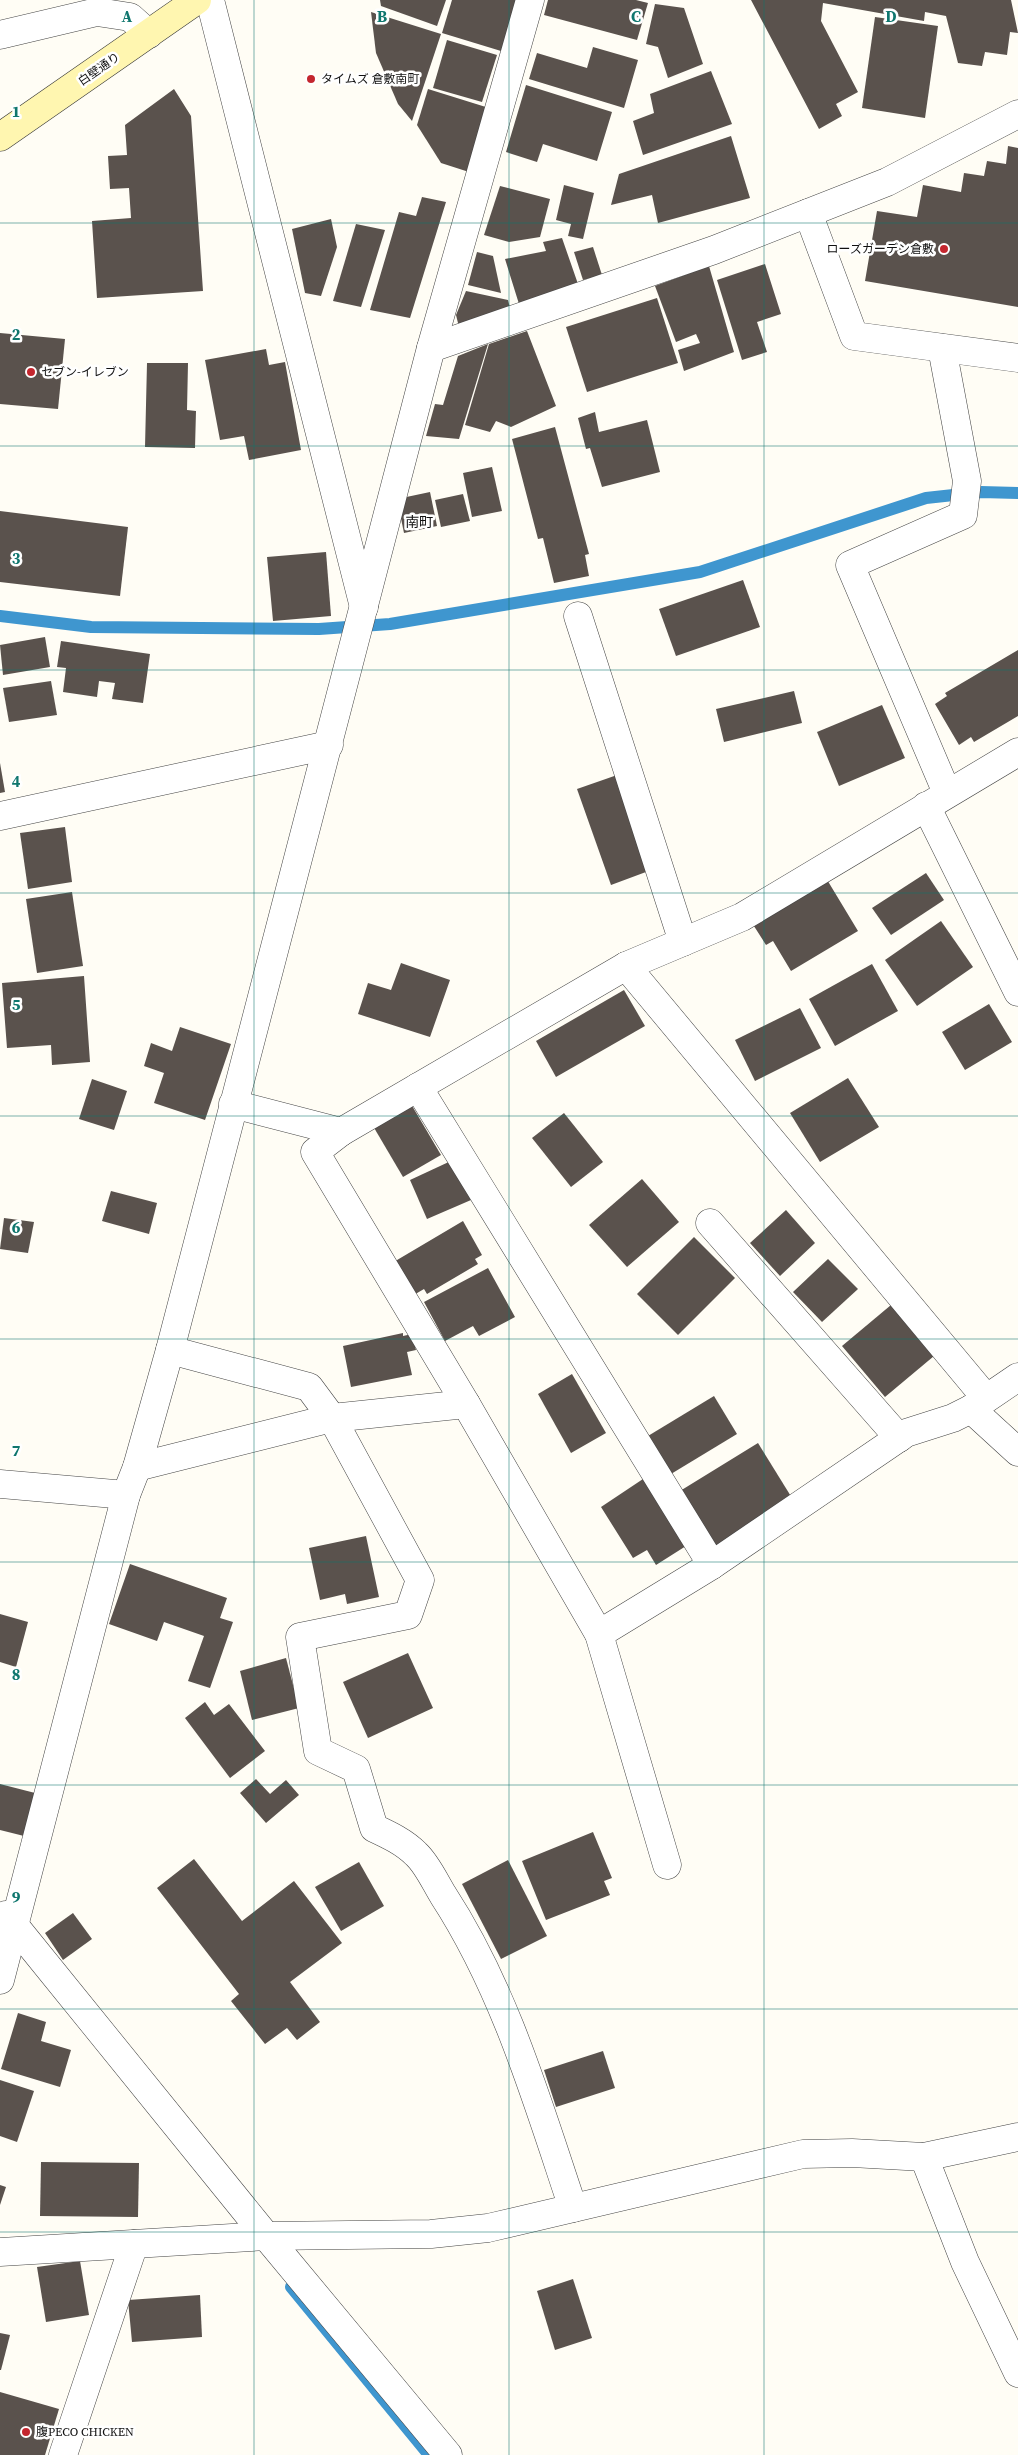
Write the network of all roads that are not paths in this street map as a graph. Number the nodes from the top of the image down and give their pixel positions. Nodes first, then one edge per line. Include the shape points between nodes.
1 (197, 0) edge
2 (210, 0) edge
3 (530, 0) edge
4 (149, 34) junction
5 (0, 35) edge
6 (1018, 114) edge
7 (0, 137) edge
8 (808, 212) junction
9 (431, 348) junction
10 (942, 348) junction
11 (1018, 358) edge
12 (578, 616) dead end
13 (361, 621) junction
14 (330, 744) junction
15 (1018, 752) edge
16 (937, 800) junction
17 (0, 816) edge
18 (683, 942) junction
19 (626, 966) junction
20 (1018, 992) edge
21 (418, 1087) junction
22 (233, 1104) junction
23 (341, 1132) junction
24 (710, 1223) dead end
25 (170, 1350) junction
26 (1018, 1377) edge
27 (466, 1404) junction
28 (979, 1404) junction
29 (332, 1418) junction
30 (899, 1438) junction
31 (1018, 1452) edge
32 (137, 1467) junction
33 (0, 1484) edge
34 (126, 1495) junction
35 (712, 1565) junction
36 (599, 1634) junction
37 (667, 1865) dead end
38 (7, 1917) edge
39 (0, 1980) edge
40 (1018, 2137) edge
41 (924, 2157) junction
42 (573, 2208) junction
43 (266, 2236) junction
44 (134, 2244) junction
45 (0, 2252) edge
46 (1018, 2373) edge
47 (63, 2455) edge
48 (448, 2455) edge

1 - 4 street, 白壁通り
2 - 13 street
3 - 9 street
4 - 5 street via 130,17 97,12
4 - 7 street, 白壁通り
6 - 8 street via 887,182
8 - 9 street via 714,250
8 - 10 street via 854,336
9 - 13 street
10 - 11 street
10 - 16 street via 967,480 963,515 850,565
12 - 18 street
13 - 14 street
14 - 17 street
14 - 22 street
15 - 16 street
16 - 18 street via 742,917
16 - 20 street
18 - 19 street
19 - 21 street
19 - 28 street
21 - 23 street
21 - 35 street
22 - 23 street
22 - 25 street
23 - 27 street via 316,1152
24 - 30 street
25 - 29 street via 309,1387
25 - 32 street
26 - 28 street
27 - 29 street
27 - 36 street
28 - 30 street
28 - 31 street
29 - 32 street
29 - 42 street via 420,1580 408,1615 300,1636 318,1751 356,1769 374,1828 417,1854 464,1927 500,2003
30 - 35 street
32 - 34 street
33 - 34 street
34 - 38 street
35 - 36 street
36 - 37 street
38 - 39 street
38 - 43 street
40 - 41 street
41 - 42 street via 804,2154
41 - 46 street via 965,2262
42 - 43 street via 488,2228 431,2234
43 - 44 street
43 - 48 street
44 - 45 street
44 - 47 street

